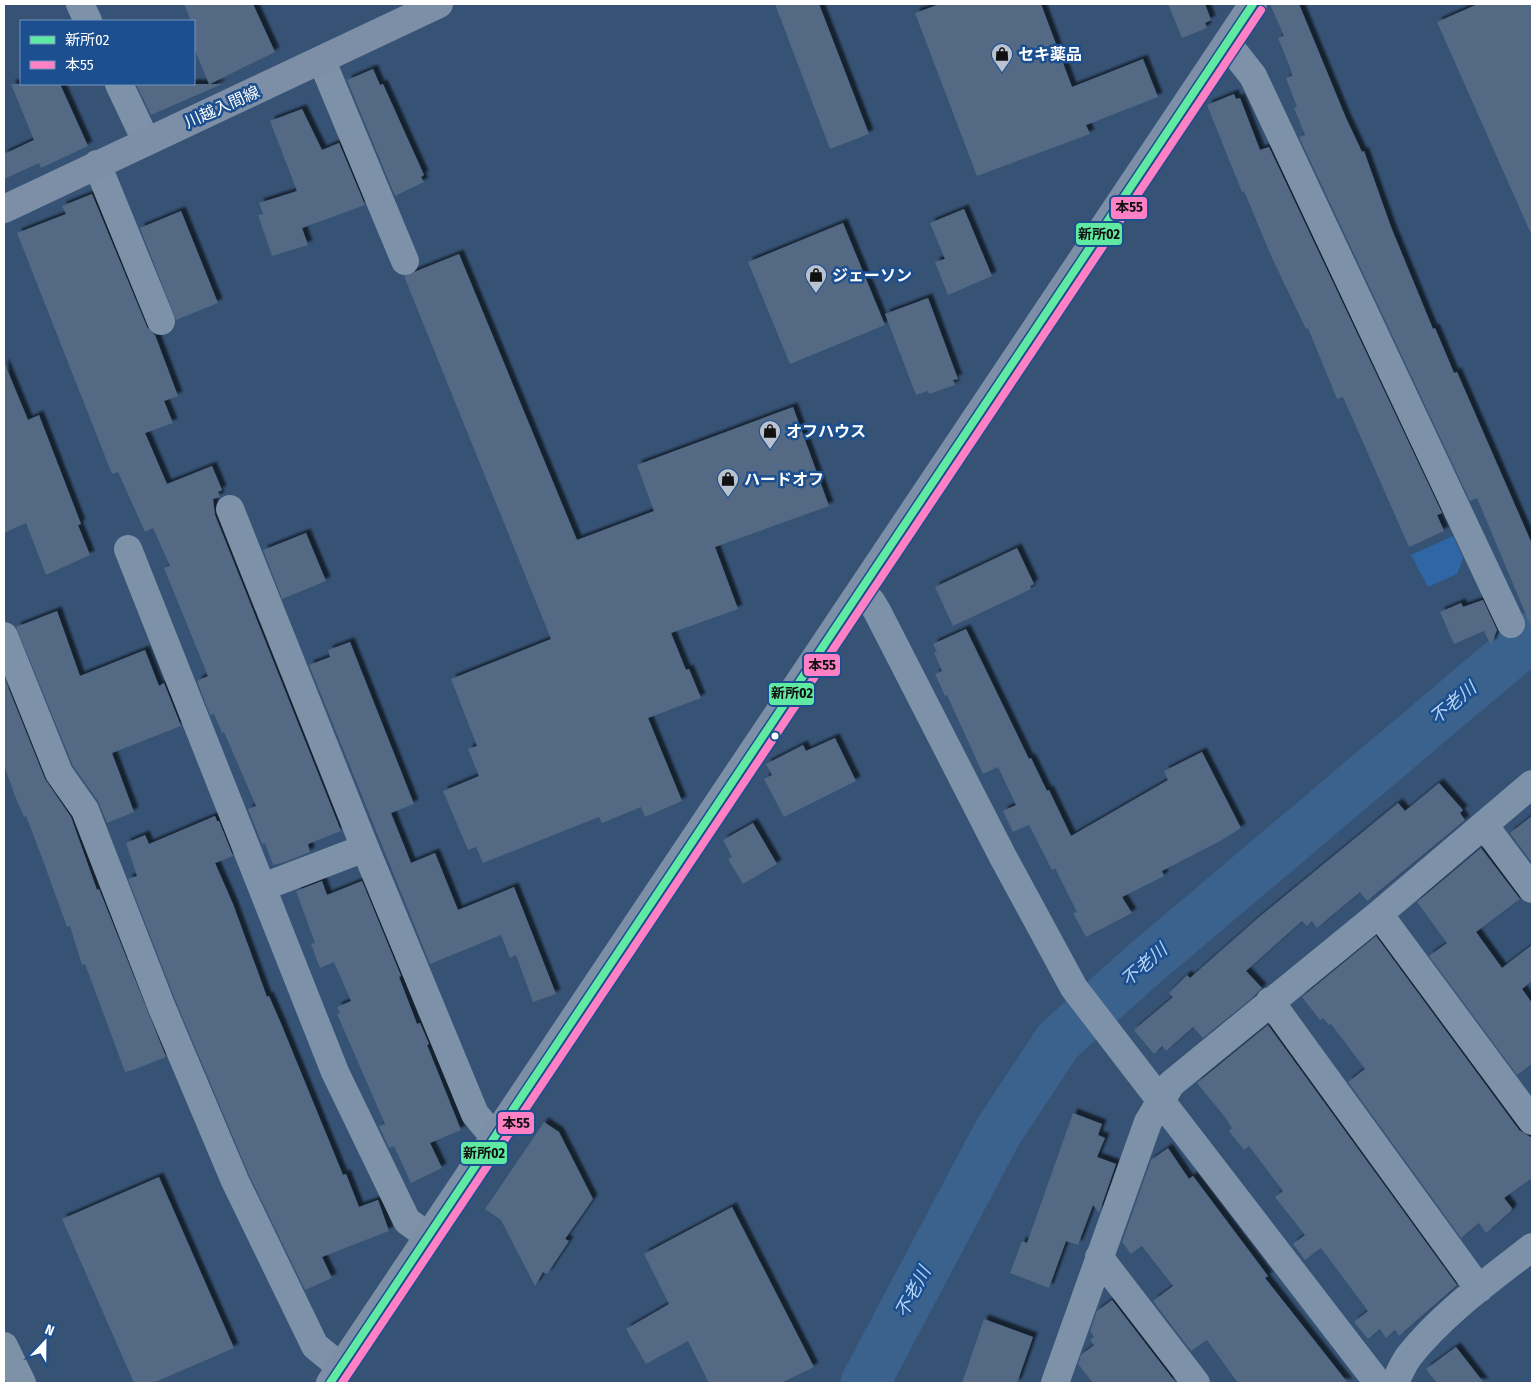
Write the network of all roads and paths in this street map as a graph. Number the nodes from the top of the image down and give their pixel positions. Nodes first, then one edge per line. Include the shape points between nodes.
1 (80, 4) edge
2 (439, 4) edge
3 (1251, 5) edge
4 (88, 20) edge
5 (1227, 43) junction
6 (322, 61) junction
7 (119, 85) edge
8 (146, 141) junction
9 (97, 164) junction
10 (4, 209) edge
11 (405, 261) dead end
12 (161, 321) dead end
13 (230, 509) dead end
14 (128, 549) dead end
15 (860, 592) junction
16 (1511, 624) dead end
17 (4, 636) edge
18 (1532, 784) edge
19 (1484, 825) junction
20 (364, 848) junction
21 (262, 887) junction
22 (1532, 889) edge
23 (1379, 914) junction
24 (1270, 1001) junction
25 (1159, 1100) junction
26 (1532, 1121) edge
27 (494, 1137) junction
28 (428, 1236) junction
29 (1532, 1247) edge
30 (1099, 1256) junction
31 (1479, 1289) junction
32 (4, 1346) edge
33 (335, 1375) edge
34 (22, 1383) edge
35 (1055, 1383) edge
36 (1196, 1383) edge
37 (1378, 1383) edge
38 (1395, 1383) edge

1 - 4 street
2 - 6 main road, 川越入間線
3 - 5 main road
5 - 15 main road
5 - 16 street via 1253,76
6 - 8 main road, 川越入間線
6 - 11 street
7 - 8 street
8 - 9 main road, 川越入間線
9 - 10 main road, 川越入間線
9 - 12 street
13 - 20 street
14 - 21 street
15 - 25 street via 878,611 1003,857 1078,994
15 - 27 main road
17 - 33 street via 59,773 85,810 162,1008 235,1181 315,1346
18 - 19 street
19 - 22 street
19 - 23 street
20 - 21 street
20 - 27 street via 475,1114
21 - 28 street via 339,1080 407,1221
23 - 24 street
23 - 26 street
24 - 25 street via 1171,1084
24 - 31 street
25 - 30 street
25 - 37 street
27 - 28 main road
28 - 33 main road
29 - 31 street
30 - 35 street
30 - 36 street
31 - 38 street via 1424,1339 1408,1358
32 - 34 highway

